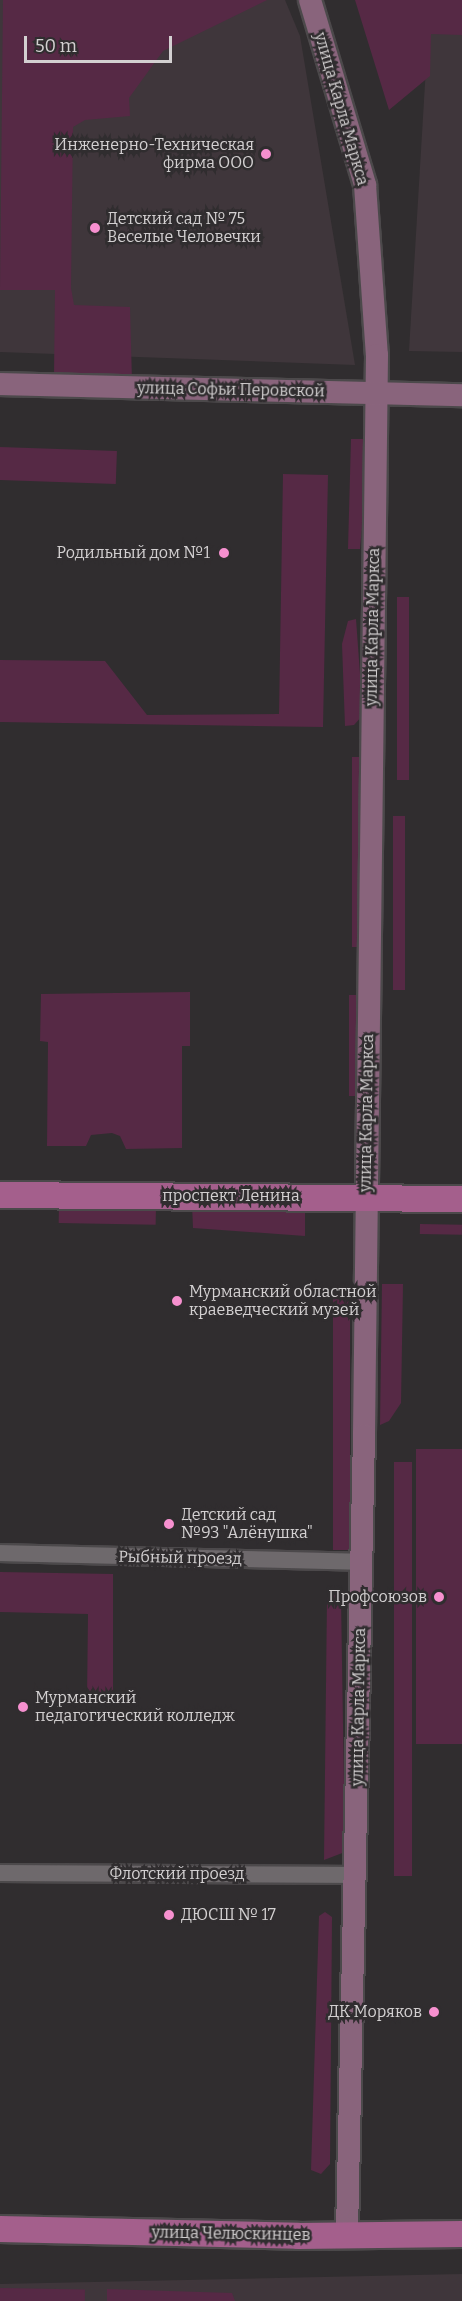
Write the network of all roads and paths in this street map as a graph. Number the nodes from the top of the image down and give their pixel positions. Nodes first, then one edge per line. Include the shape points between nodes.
1 (309, 0) edge
2 (0, 384) edge
3 (376, 393) junction
4 (462, 395) edge
5 (0, 1195) edge
6 (366, 1196) junction
7 (462, 1199) edge
8 (0, 1553) edge
9 (361, 1562) junction
10 (0, 1873) edge
11 (355, 1875) junction
12 (0, 2229) edge
13 (462, 2234) edge
14 (347, 2235) junction

1 - 3 street, улица Карла Маркса via 365,185 375,293
2 - 3 street, улица Софьи Перовской
3 - 4 street, улица Софьи Перовской
3 - 6 street, улица Карла Маркса
5 - 6 main road, проспект Ленина
6 - 7 main road, проспект Ленина
6 - 9 street, улица Карла Маркса
8 - 9 street, Рыбный проезд
9 - 11 street, улица Карла Маркса
10 - 11 street, Флотский проезд
11 - 14 street, улица Карла Маркса
12 - 14 main road, улица Челюскинцев
13 - 14 main road, улица Челюскинцев

